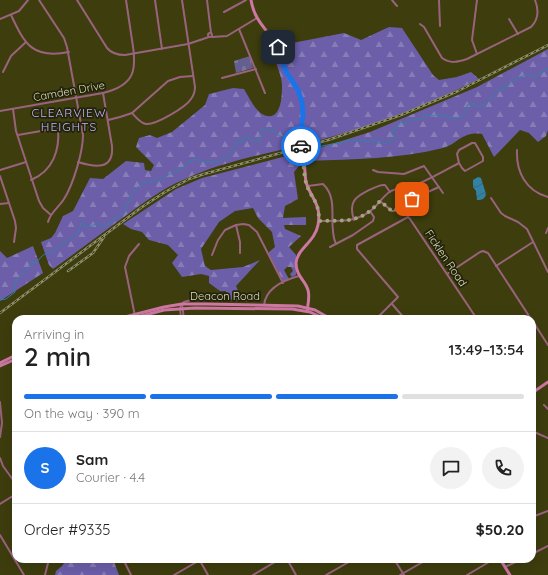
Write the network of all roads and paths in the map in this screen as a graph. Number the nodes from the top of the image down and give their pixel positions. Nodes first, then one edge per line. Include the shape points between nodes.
1 (28, 0) edge
2 (39, 0) edge
3 (77, 0) edge
4 (126, 0) edge
5 (155, 0) edge
6 (182, 0) edge
7 (207, 0) edge
8 (246, 0) edge
9 (251, 0) edge
10 (392, 0) edge
11 (439, 0) edge
12 (477, 0) edge
13 (535, 0) edge
14 (397, 6) dead end
15 (224, 12) dead end
16 (11, 15) junction
17 (257, 18) junction
18 (0, 19) edge
19 (509, 19) dead end
20 (420, 24) dead end
21 (440, 26) dead end
22 (239, 29) junction
23 (518, 34) junction
24 (210, 35) junction
25 (26, 42) junction
26 (188, 44) junction
27 (162, 49) junction
28 (69, 52) junction
29 (134, 53) junction
30 (477, 54) junction
31 (256, 69) junction
32 (2, 72) dead end
33 (193, 76) junction
34 (222, 78) dead end
35 (103, 93) junction
36 (265, 93) dead end
37 (77, 98) junction
38 (13, 109) junction
39 (0, 111) edge
40 (132, 113) junction
41 (108, 120) junction
42 (81, 124) junction
43 (58, 128) junction
44 (18, 135) junction
45 (517, 150) dead end
46 (26, 162) junction
47 (78, 162) junction
48 (459, 163) junction
49 (0, 170) edge
50 (373, 170) dead end
51 (0, 176) edge
52 (432, 177) junction
53 (31, 180) junction
54 (308, 186) junction
55 (439, 187) junction
56 (390, 192) junction
57 (443, 193) dead end
58 (548, 197) edge
59 (491, 198) dead end
60 (380, 201) junction
61 (9, 203) junction
62 (0, 204) edge
63 (370, 211) junction
64 (51, 215) junction
65 (333, 220) junction
66 (354, 220) junction
67 (319, 221) junction
68 (48, 222) dead end
69 (236, 225) junction
70 (548, 228) edge
71 (546, 232) dead end
72 (14, 242) dead end
73 (533, 242) junction
74 (139, 244) dead end
75 (336, 244) junction
76 (330, 247) dead end
77 (240, 253) dead end
78 (212, 255) dead end
79 (496, 266) junction
80 (548, 272) edge
81 (447, 274) junction
82 (299, 276) junction
83 (283, 283) junction
84 (211, 300) dead end
85 (392, 304) junction
86 (264, 305) junction
87 (182, 307) junction
88 (307, 310) junction
89 (135, 315) edge
90 (140, 315) edge
91 (182, 315) edge
92 (317, 315) edge
93 (325, 315) edge
94 (380, 315) edge
95 (402, 315) edge
96 (474, 315) edge
97 (529, 315) edge
98 (536, 326) edge
99 (548, 345) edge
100 (12, 357) edge
101 (12, 361) edge
102 (0, 363) edge
103 (0, 366) edge
104 (548, 382) edge
105 (536, 390) edge
106 (0, 402) edge
107 (544, 405) dead end
108 (548, 409) edge
109 (536, 434) edge
110 (0, 437) edge
111 (548, 438) edge
112 (0, 458) edge
113 (12, 478) edge
114 (12, 496) edge
115 (0, 504) edge
116 (548, 511) edge
117 (536, 516) edge
118 (0, 535) edge
119 (548, 546) edge
120 (536, 552) edge
121 (12, 555) edge
122 (17, 563) edge
123 (48, 563) edge
124 (126, 563) edge
125 (194, 563) edge
126 (201, 563) edge
127 (273, 563) edge
128 (289, 563) edge
129 (347, 563) edge
130 (396, 563) edge
131 (421, 563) edge
132 (487, 563) edge
133 (502, 563) edge
134 (514, 563) edge
135 (505, 567) junction
136 (402, 574) edge
137 (24, 575) edge
138 (45, 575) edge
139 (131, 575) edge
140 (174, 575) edge
141 (208, 575) edge
142 (253, 575) edge
143 (296, 575) edge
144 (326, 575) edge
145 (467, 575) edge
146 (510, 575) edge

1 - 16 street via 22,8
2 - 28 street via 64,38
3 - 29 street via 108,50 120,55
4 - 29 street, Camden Drive
5 - 27 street
6 - 26 street
7 - 24 street
8 - 15 street
9 - 17 main road
10 - 14 street
11 - 21 street
12 - 30 street via 472,40
13 - 23 street via 538,9 536,21
16 - 18 street
16 - 25 street
17 - 22 street
17 - 54 main road via 278,47 287,75 300,93 303,115 300,140
19 - 23 street
20 - 30 street via 445,61 458,62
22 - 24 street via 225,37
22 - 31 street
23 - 30 street
24 - 26 street
25 - 28 street via 46,54
25 - 32 street via 11,56
26 - 27 street
26 - 33 street
27 - 29 street
28 - 37 street
29 - 35 street, Camden Drive via 134,67 128,80 120,87
31 - 34 street
31 - 36 street
33 - 40 street via 168,81
33 - 40 street via 195,89 191,100 159,122 144,123
35 - 37 street, Camden Drive
35 - 41 street
37 - 38 street, Camden Drive
37 - 42 street
38 - 39 street, Camden Drive
38 - 44 street
40 - 41 street
41 - 47 street via 113,148 110,159 98,166
42 - 43 street
42 - 47 street via 83,143
43 - 44 street
43 - 53 street via 58,143 51,164 45,173
44 - 46 street
45 - 58 street via 519,170 526,183
46 - 49 street
46 - 53 street
47 - 64 street via 68,192
48 - 48 street via 459,150 475,143 483,161 465,170
48 - 52 street
50 - 52 street via 404,174 424,166
51 - 61 street
52 - 55 street
52 - 56 street
53 - 64 street via 40,204
54 - 65 street via 325,186 332,200
54 - 67 main road via 317,205
55 - 57 street
55 - 60 street via 412,199 394,211
56 - 60 street
56 - 66 street via 385,185 379,185 356,198 352,212
59 - 73 street via 501,213 524,225
60 - 63 street
61 - 62 street
61 - 72 street via 15,225
63 - 66 street
63 - 75 street via 374,217 373,221
64 - 68 street
65 - 66 street
65 - 67 street
65 - 75 street
67 - 82 main road via 314,237 297,257
69 - 77 street
69 - 78 street via 223,233
69 - 83 street via 247,225 256,230
70 - 71 street
73 - 79 street
73 - 80 street
74 - 89 street via 129,256 125,267
75 - 76 street
79 - 81 street via 488,253 481,251
79 - 97 street
81 - 85 street, Ficklen Road via 409,218 405,218 358,244 357,248 398,297
81 - 96 street, Ficklen Road
82 - 83 street
82 - 88 main road via 308,290
83 - 86 street via 268,292
84 - 87 street via 202,297 184,302
85 - 94 street
85 - 95 street
86 - 87 main road, Deacon Road
86 - 88 main road, Deacon Road via 291,305
87 - 88 main road, Deacon Road
87 - 90 main road, Deacon Road
87 - 91 street
88 - 92 main road, Deacon Road
88 - 93 main road, Deacon Road
98 - 99 street
100 - 102 main road
101 - 103 main road
104 - 105 main road
106 - 110 street
107 - 108 street
109 - 111 street
112 - 113 street
114 - 115 street
116 - 117 street
118 - 121 street
119 - 120 street
122 - 137 street
123 - 138 street
124 - 139 street
125 - 140 street
126 - 141 street
127 - 142 street
128 - 143 street
129 - 144 street
130 - 136 street
131 - 136 street
132 - 145 street
133 - 135 main road
134 - 135 street
135 - 146 main road

